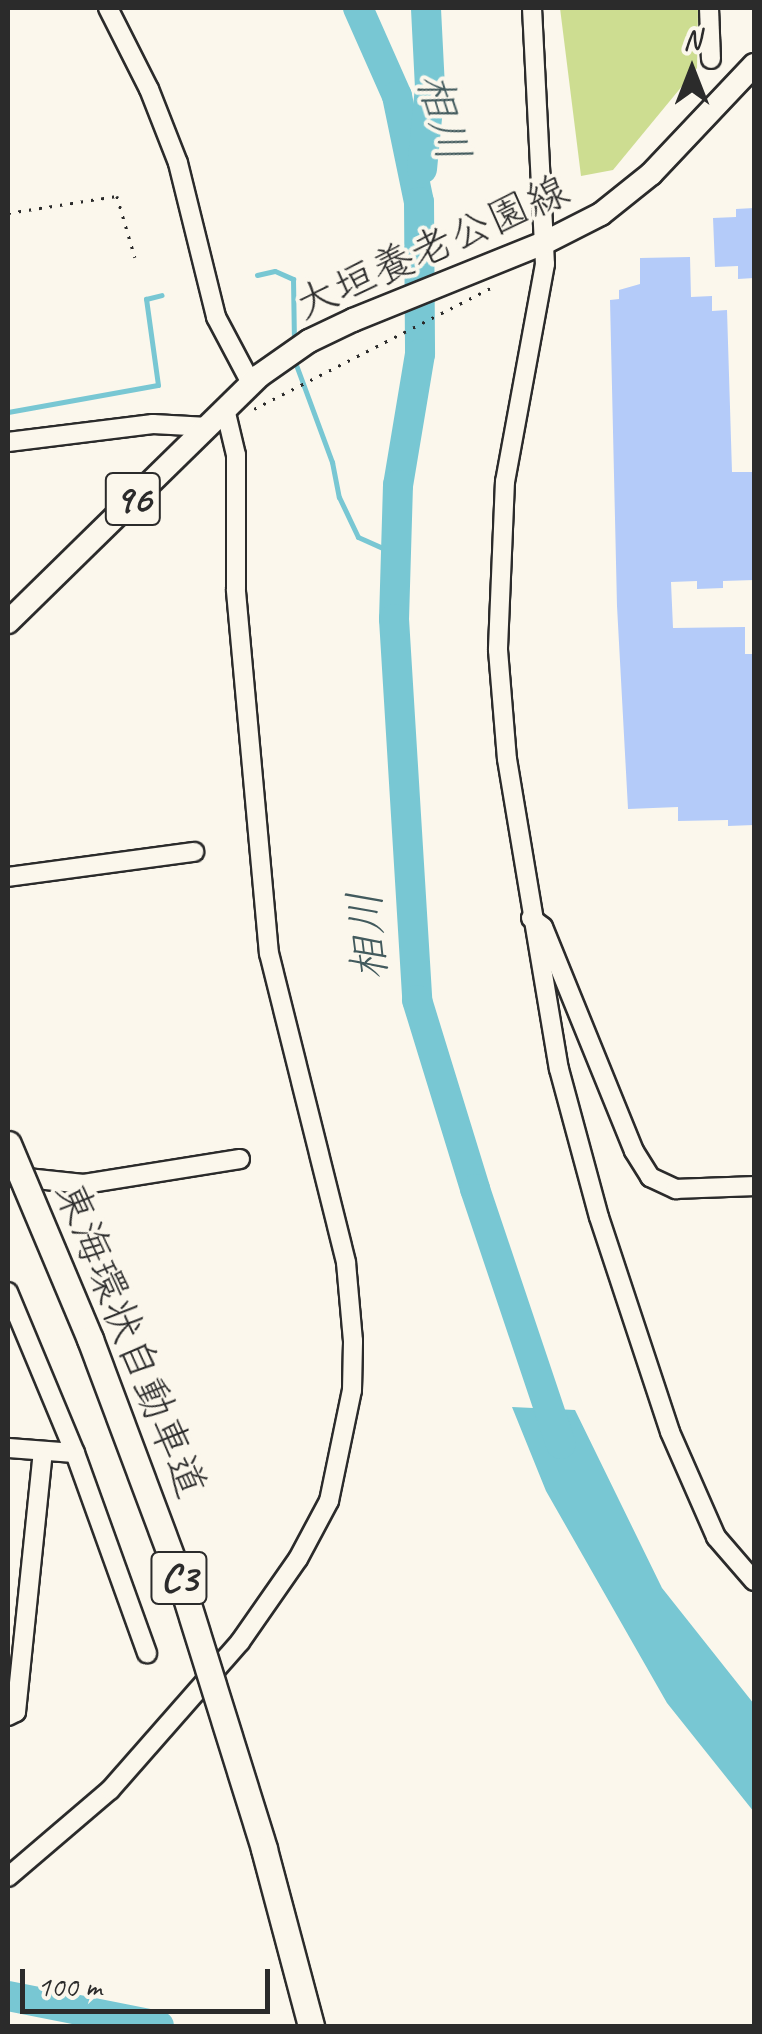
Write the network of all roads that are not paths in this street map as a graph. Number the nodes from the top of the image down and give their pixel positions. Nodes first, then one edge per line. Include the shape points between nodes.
1 (108, 8) edge
2 (532, 8) edge
3 (710, 8) edge
4 (712, 59) dead end
5 (754, 65) edge
6 (539, 244) junction
7 (255, 380) junction
8 (221, 419) junction
9 (8, 442) edge
10 (10, 616) edge
11 (194, 852) dead end
12 (8, 877) edge
13 (530, 917) junction
14 (8, 1144) edge
15 (240, 1158) dead end
16 (8, 1176) edge
17 (754, 1186) edge
18 (8, 1292) edge
19 (8, 1448) edge
20 (43, 1452) junction
21 (75, 1453) junction
22 (754, 1582) edge
23 (147, 1653) dead end
24 (8, 1716) edge
25 (8, 1877) edge
26 (311, 2026) edge

1 - 7 street via 178,163 216,317
2 - 6 street
3 - 4 street
5 - 6 main road, 大垣養老公園線 / 96 via 652,174 601,214
6 - 7 main road, 大垣養老公園線 / 96 via 308,340
6 - 13 street via 545,264 505,481 498,581 508,759
7 - 8 main road, 大垣養老公園線 / 96
8 - 9 street
8 - 10 main road, 大垣養老公園線 / 96
8 - 25 street via 236,455 236,589 269,954 346,1262 352,1390 329,1501 240,1642 110,1790
11 - 12 street
13 - 17 street via 544,926 650,1178 676,1188
13 - 22 street via 559,1069 670,1432 716,1537
14 - 26 highway, 東海環状自動車道 / C3, bridge via 182,1585
15 - 16 street via 84,1184
18 - 21 street
19 - 20 street
20 - 21 street
20 - 24 street via 16,1712
21 - 23 street

